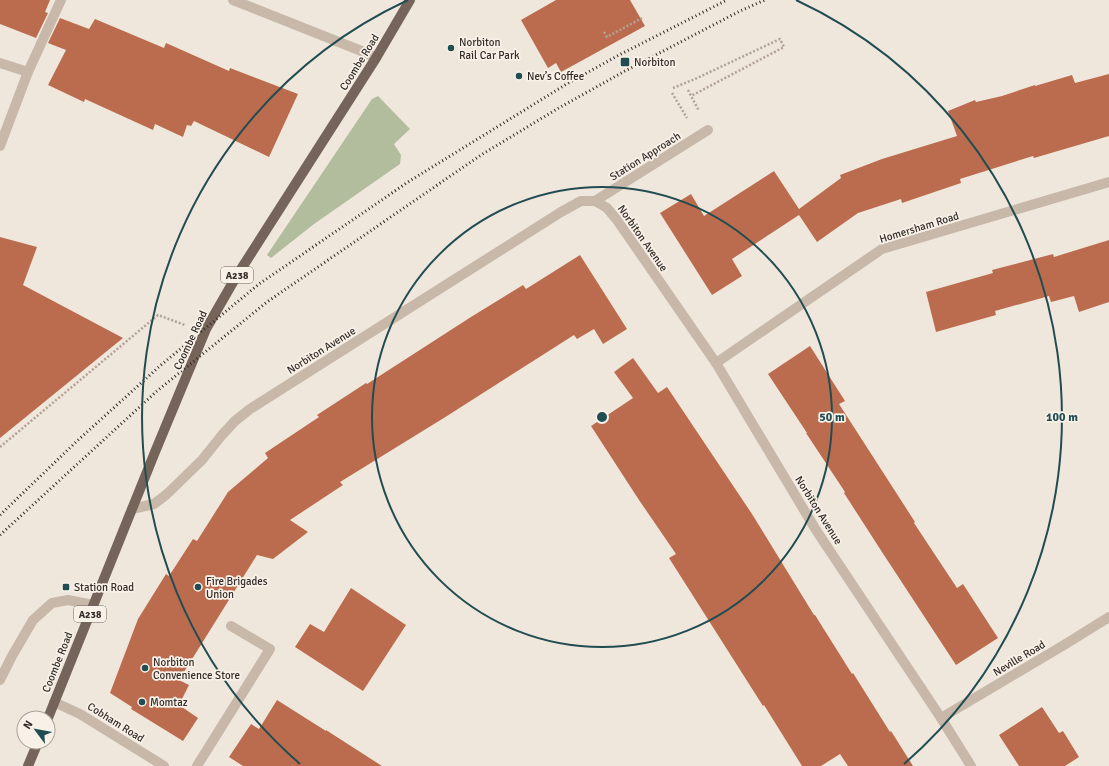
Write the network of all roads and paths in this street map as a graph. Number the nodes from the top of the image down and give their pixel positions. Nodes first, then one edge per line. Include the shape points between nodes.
1 (61, 0) edge
2 (233, 0) edge
3 (410, 0) edge
4 (642, 18) dead end
5 (604, 32) dead end
6 (376, 58) junction
7 (0, 63) edge
8 (28, 72) junction
9 (673, 88) dead end
10 (672, 93) dead end
11 (691, 96) dead end
12 (683, 111) dead end
13 (708, 130) dead end
14 (0, 146) edge
15 (1109, 182) edge
16 (595, 201) junction
17 (206, 329) junction
18 (716, 363) junction
19 (0, 447) edge
20 (132, 509) junction
21 (93, 605) junction
22 (1109, 617) edge
23 (231, 626) dead end
24 (0, 680) edge
25 (54, 702) junction
26 (51, 710) edge
27 (941, 718) junction
28 (35, 750) edge
29 (28, 766) edge
30 (164, 766) edge
31 (197, 766) edge
32 (971, 766) edge

1 - 8 street
2 - 6 street
3 - 6 main road, Coombe Road / A238
4 - 5 path via 607,37
6 - 17 main road, Coombe Road / A238 via 236,277
7 - 8 street
8 - 14 street
9 - 11 path via 780,39 784,47
10 - 12 path
13 - 16 street, Station Approach
15 - 18 street, Homersham Road via 882,249
16 - 18 street, Norbiton Avenue via 607,208 617,220
16 - 20 street, Norbiton Avenue via 581,201 561,212 250,409 222,434 202,460 167,494 154,504
17 - 19 path via 187,326 158,315
17 - 20 main road, Coombe Road / A238
18 - 27 street, Norbiton Avenue via 816,530
20 - 21 main road, Coombe Road / A238
21 - 24 street via 68,600 52,602 33,620
21 - 25 main road, Coombe Road / A238
22 - 27 street, Neville Road
23 - 31 street via 270,649
25 - 26 main road, Coombe Road / A238
25 - 30 street, Cobham Road via 80,714
27 - 32 street, Norbiton Avenue
28 - 29 main road

